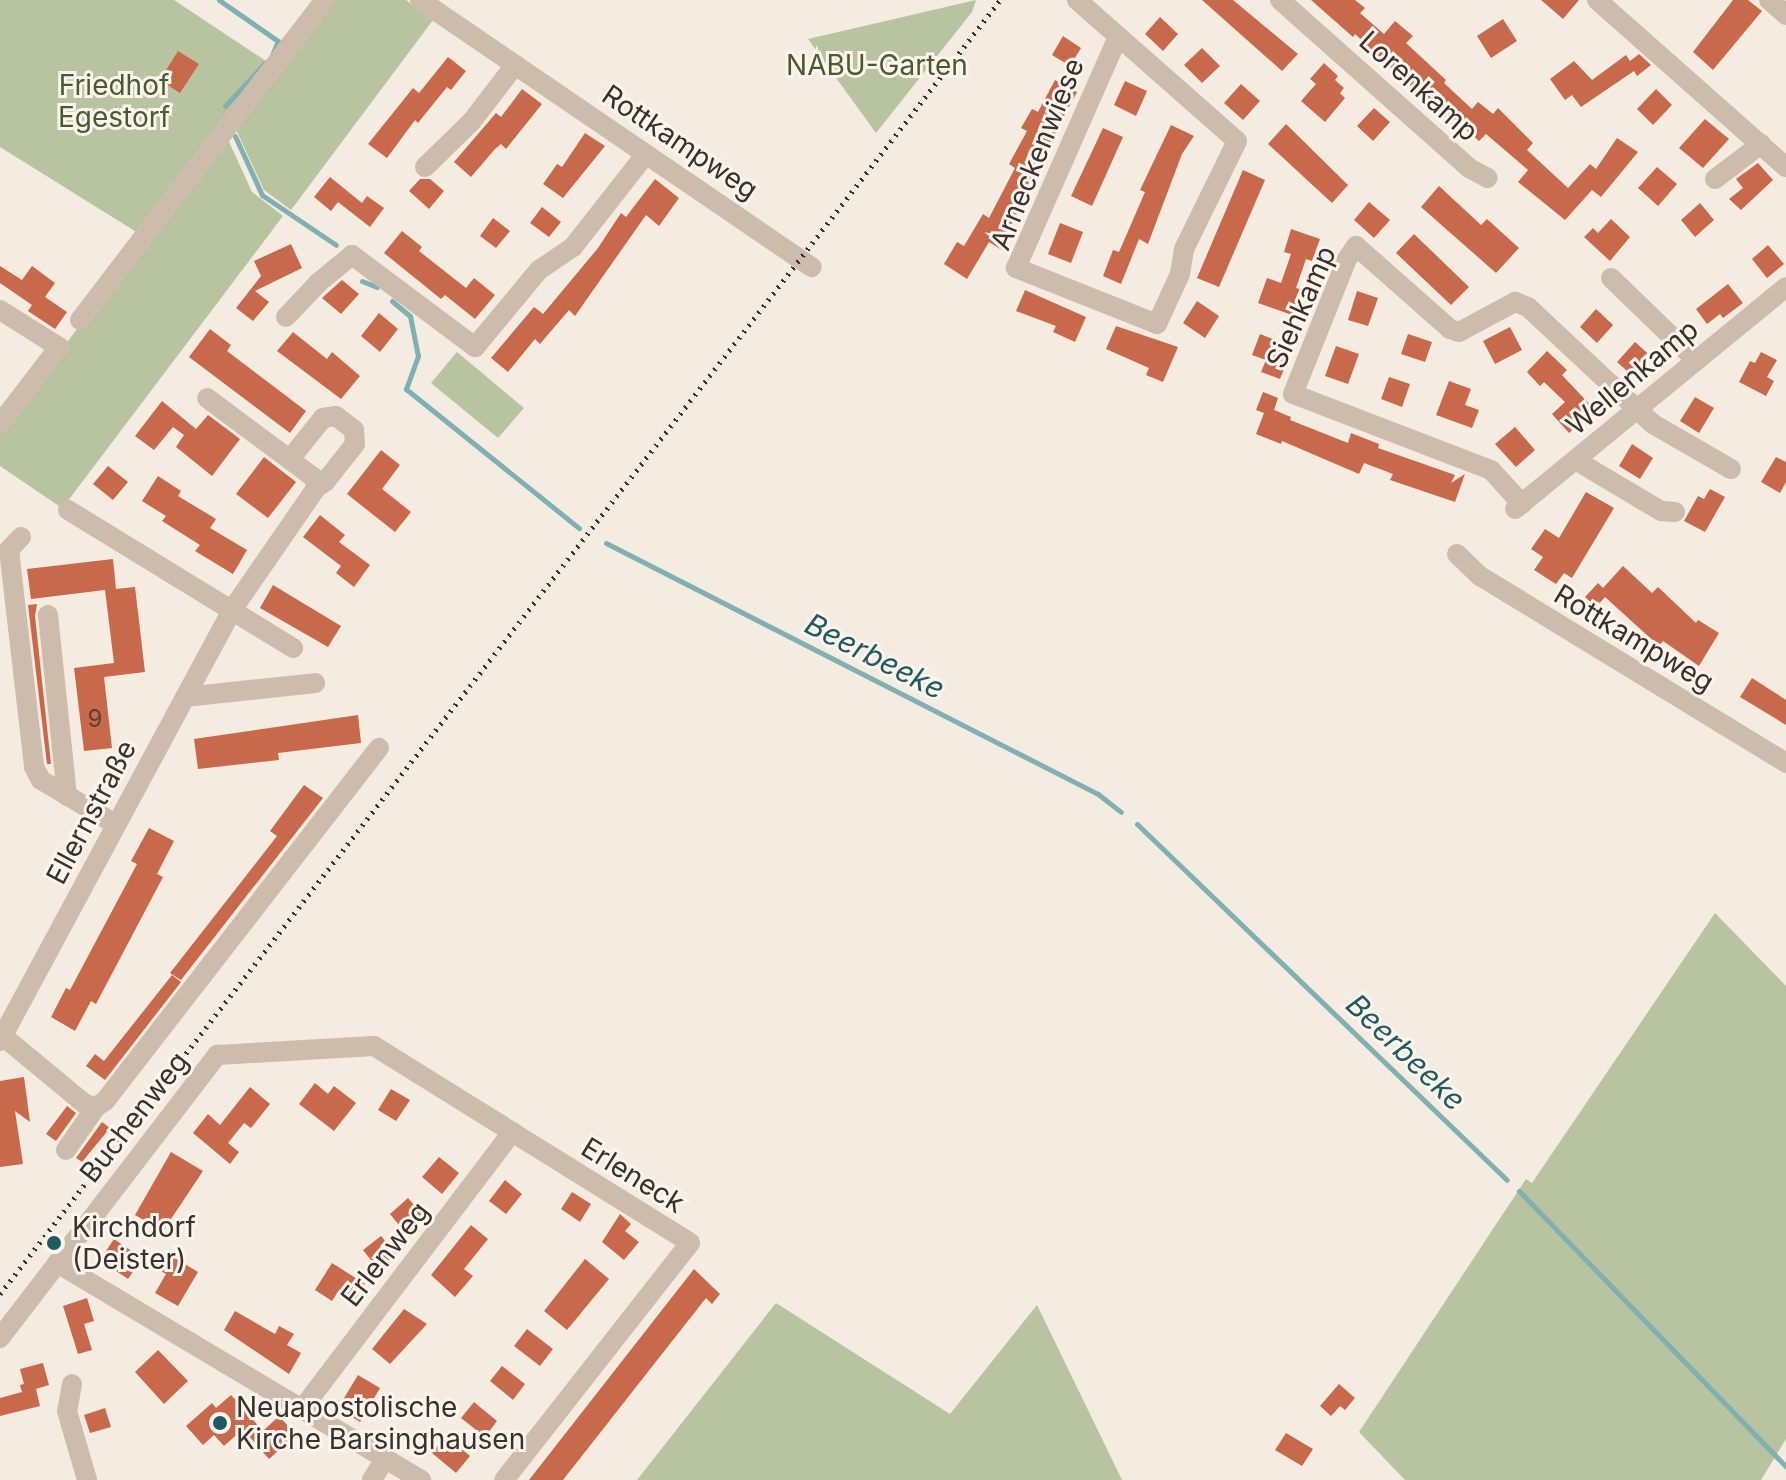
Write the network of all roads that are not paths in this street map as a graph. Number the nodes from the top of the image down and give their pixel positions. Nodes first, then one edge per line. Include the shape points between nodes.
1 (325, 0) edge
2 (420, 0) edge
3 (1077, 0) edge
4 (1280, 0) edge
5 (1597, 0) edge
6 (1769, 0) edge
7 (1786, 15) edge
8 (1118, 37) junction
9 (515, 65) junction
10 (1761, 144) junction
11 (646, 154) junction
12 (425, 167) dead end
13 (1786, 167) edge
14 (1488, 178) dead end
15 (1715, 179) dead end
16 (812, 267) dead end
17 (1611, 278) dead end
18 (1786, 287) edge
19 (0, 310) edge
20 (286, 317) dead end
21 (80, 320) dead end
22 (1695, 359) junction
23 (207, 398) dead end
24 (1639, 409) junction
25 (0, 424) edge
26 (290, 459) junction
27 (1577, 461) junction
28 (1731, 469) dead end
29 (317, 487) junction
30 (1518, 507) joint
31 (68, 510) dead end
32 (1675, 512) dead end
33 (21, 537) dead end
34 (1457, 554) dead end
35 (232, 610) junction
36 (48, 615) dead end
37 (293, 648) dead end
38 (315, 683) dead end
39 (185, 697) junction
40 (379, 748) dead end
41 (1786, 763) edge
42 (67, 796) junction
43 (115, 824) junction
44 (2, 1039) edge
45 (374, 1046) joint
46 (96, 1107) junction
47 (512, 1132) junction
48 (66, 1150) dead end
49 (57, 1263) junction
50 (0, 1338) edge
51 (72, 1384) dead end
52 (302, 1409) junction
53 (384, 1460) junction
54 (87, 1480) edge
55 (372, 1480) edge
56 (421, 1480) edge
57 (504, 1480) edge

1 - 21 street
2 - 9 street, Rottkampweg
3 - 8 street, Arneckenwiese
4 - 14 street, Lorenkamp via 1469,168
5 - 10 street
6 - 7 street
8 - 8 street, Arneckenwiese via 1016,268 1157,324 1180,274 1184,249 1237,141
9 - 11 street, Rottkampweg
9 - 12 street via 472,121
10 - 13 street
10 - 15 street
11 - 16 street, Rottkampweg
11 - 20 street via 573,247 539,270 475,347 352,255
17 - 22 street
18 - 22 street, Wellenkamp
19 - 25 street via 59,347
22 - 24 street, Wellenkamp
23 - 26 street
24 - 27 street, Wellenkamp
24 - 28 street via 1653,424
24 - 30 street, Siehkamp via 1528,307 1515,302 1459,332 1450,329 1356,246 1293,394 1491,470
26 - 29 street via 313,477
26 - 29 street, Ellernstraße via 323,418 336,416 354,430 355,444
27 - 30 street, Wellenkamp
27 - 32 street via 1661,511
29 - 35 street, Ellernstraße
31 - 35 street
33 - 42 street via 9,550 34,767 41,780
34 - 41 street, Rottkampweg via 1480,576
35 - 37 street
35 - 39 street, Ellernstraße
36 - 42 street
38 - 39 street
39 - 43 street, Ellernstraße
40 - 46 street
42 - 43 street
43 - 44 street, Ellernstraße
44 - 46 street via 85,1104
45 - 47 street, Erleneck
45 - 49 street, Buchenweg via 217,1055
46 - 48 street
47 - 52 street, Erlenweg
47 - 57 street, Erleneck via 690,1243
49 - 50 street, Buchenweg
49 - 52 street
51 - 54 street via 67,1411
52 - 53 street
53 - 55 street
53 - 56 street

